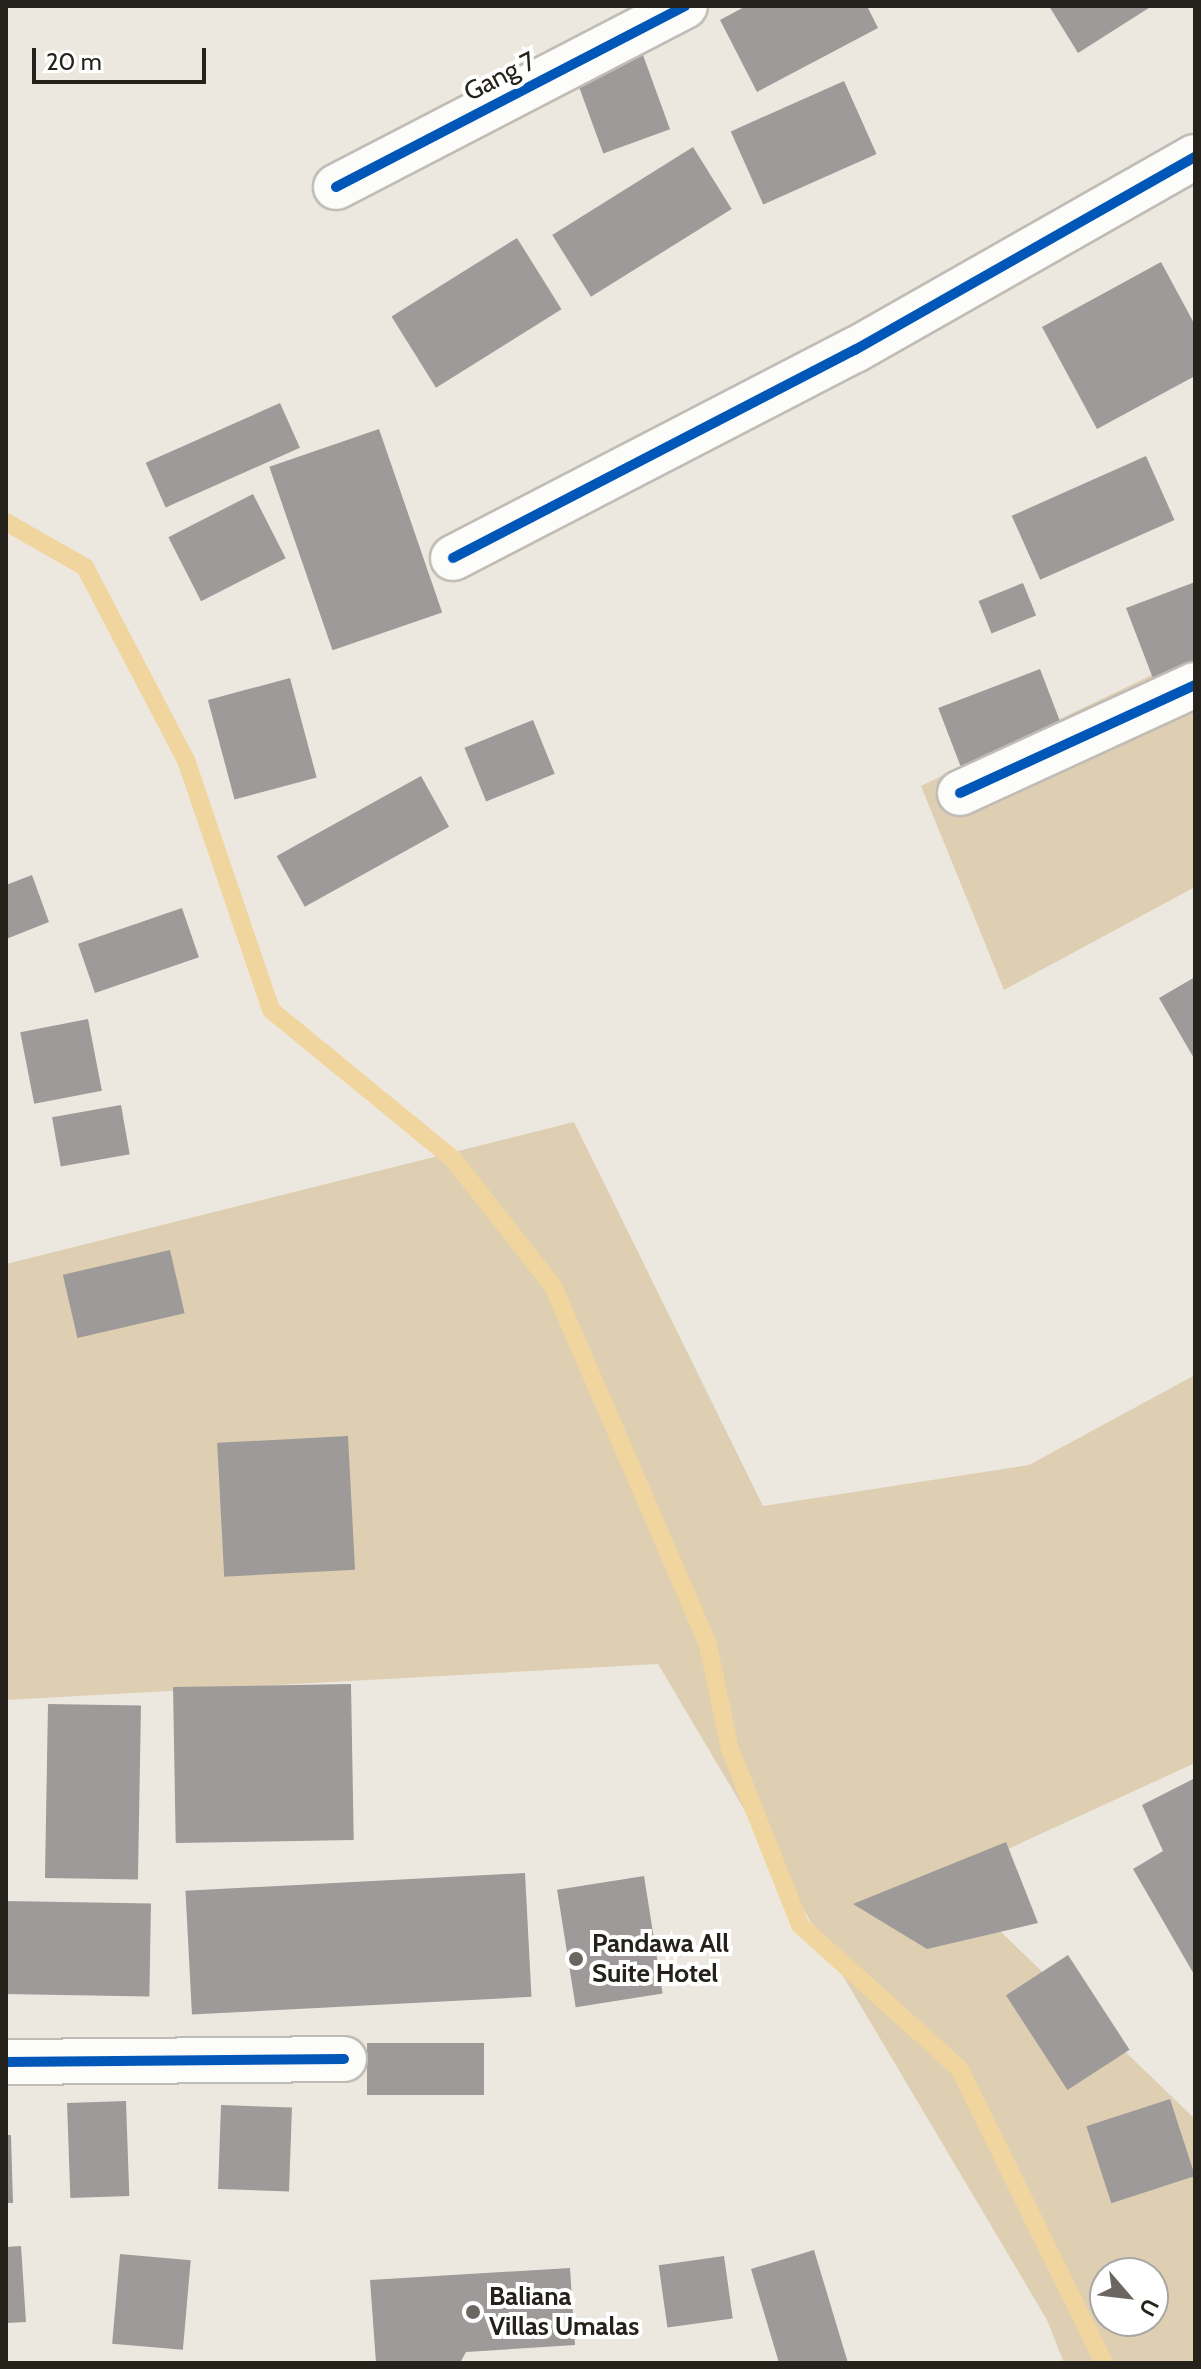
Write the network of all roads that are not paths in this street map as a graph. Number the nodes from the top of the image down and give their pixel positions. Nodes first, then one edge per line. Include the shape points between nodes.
1 (685, 6) edge
2 (1195, 157) edge
3 (336, 187) dead end
4 (453, 558) dead end
5 (1195, 685) edge
6 (960, 793) dead end
7 (344, 2059) dead end
8 (6, 2062) edge

1 - 3 street, Gang 7
2 - 4 street via 855,350
5 - 6 street
7 - 8 street

